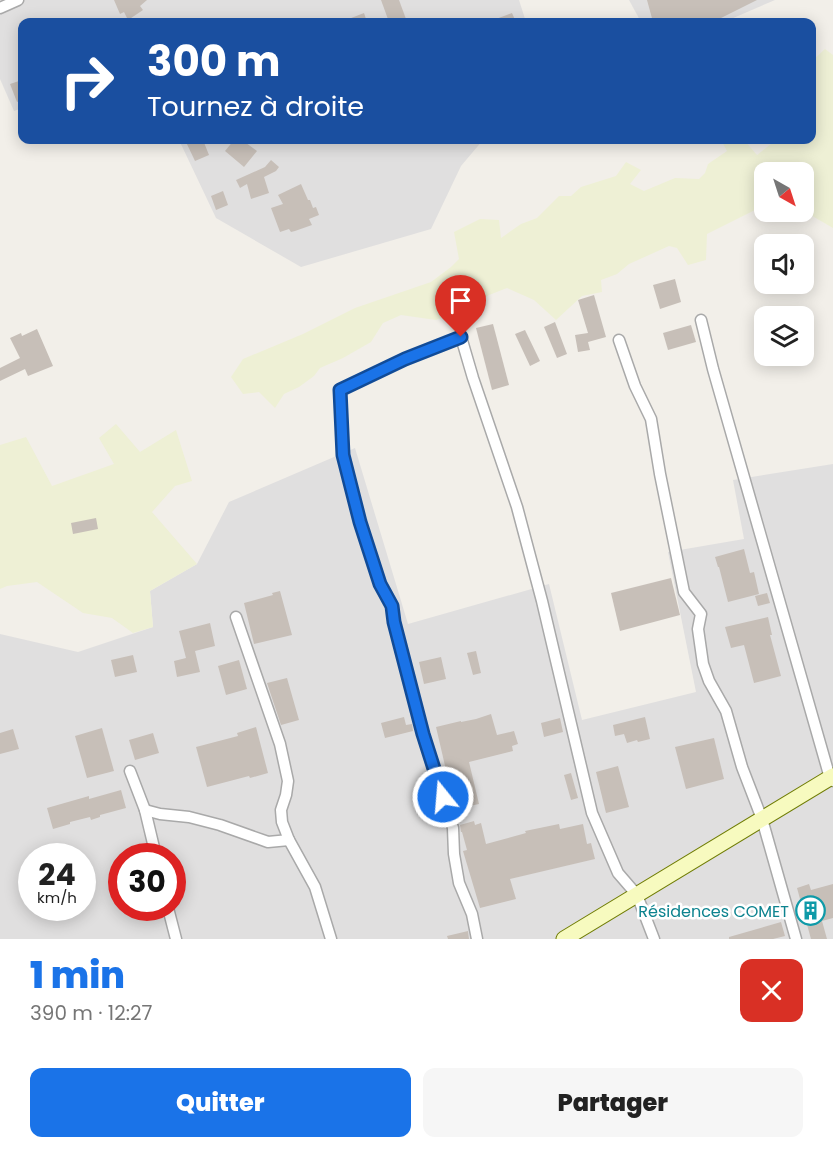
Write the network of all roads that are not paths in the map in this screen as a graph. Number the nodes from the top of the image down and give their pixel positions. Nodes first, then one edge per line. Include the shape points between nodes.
1 (18, 0) edge
2 (0, 8) edge
3 (701, 320) dead end
4 (620, 340) dead end
5 (236, 617) dead end
6 (130, 771) dead end
7 (832, 779) edge
8 (145, 810) junction
9 (762, 819) junction
10 (289, 840) junction
11 (153, 843) edge
12 (637, 895) junction
13 (171, 921) edge
14 (176, 939) edge
15 (331, 939) edge
16 (477, 939) edge
17 (564, 939) edge
18 (654, 939) edge
19 (796, 939) edge

1 - 2 street
3 - 7 street
4 - 9 street via 651,419 684,592 701,614 698,629 703,664 726,711
5 - 10 street via 280,744 288,781 282,822
6 - 8 street
7 - 9 street
8 - 10 street via 220,825 268,842
8 - 11 street
9 - 12 street
9 - 19 street
10 - 15 street via 315,887
12 - 16 street via 618,873 592,813 517,507 461,337 340,390 343,455 380,584 392,606 423,734 453,828 459,883
12 - 17 street
12 - 18 street
13 - 14 street

